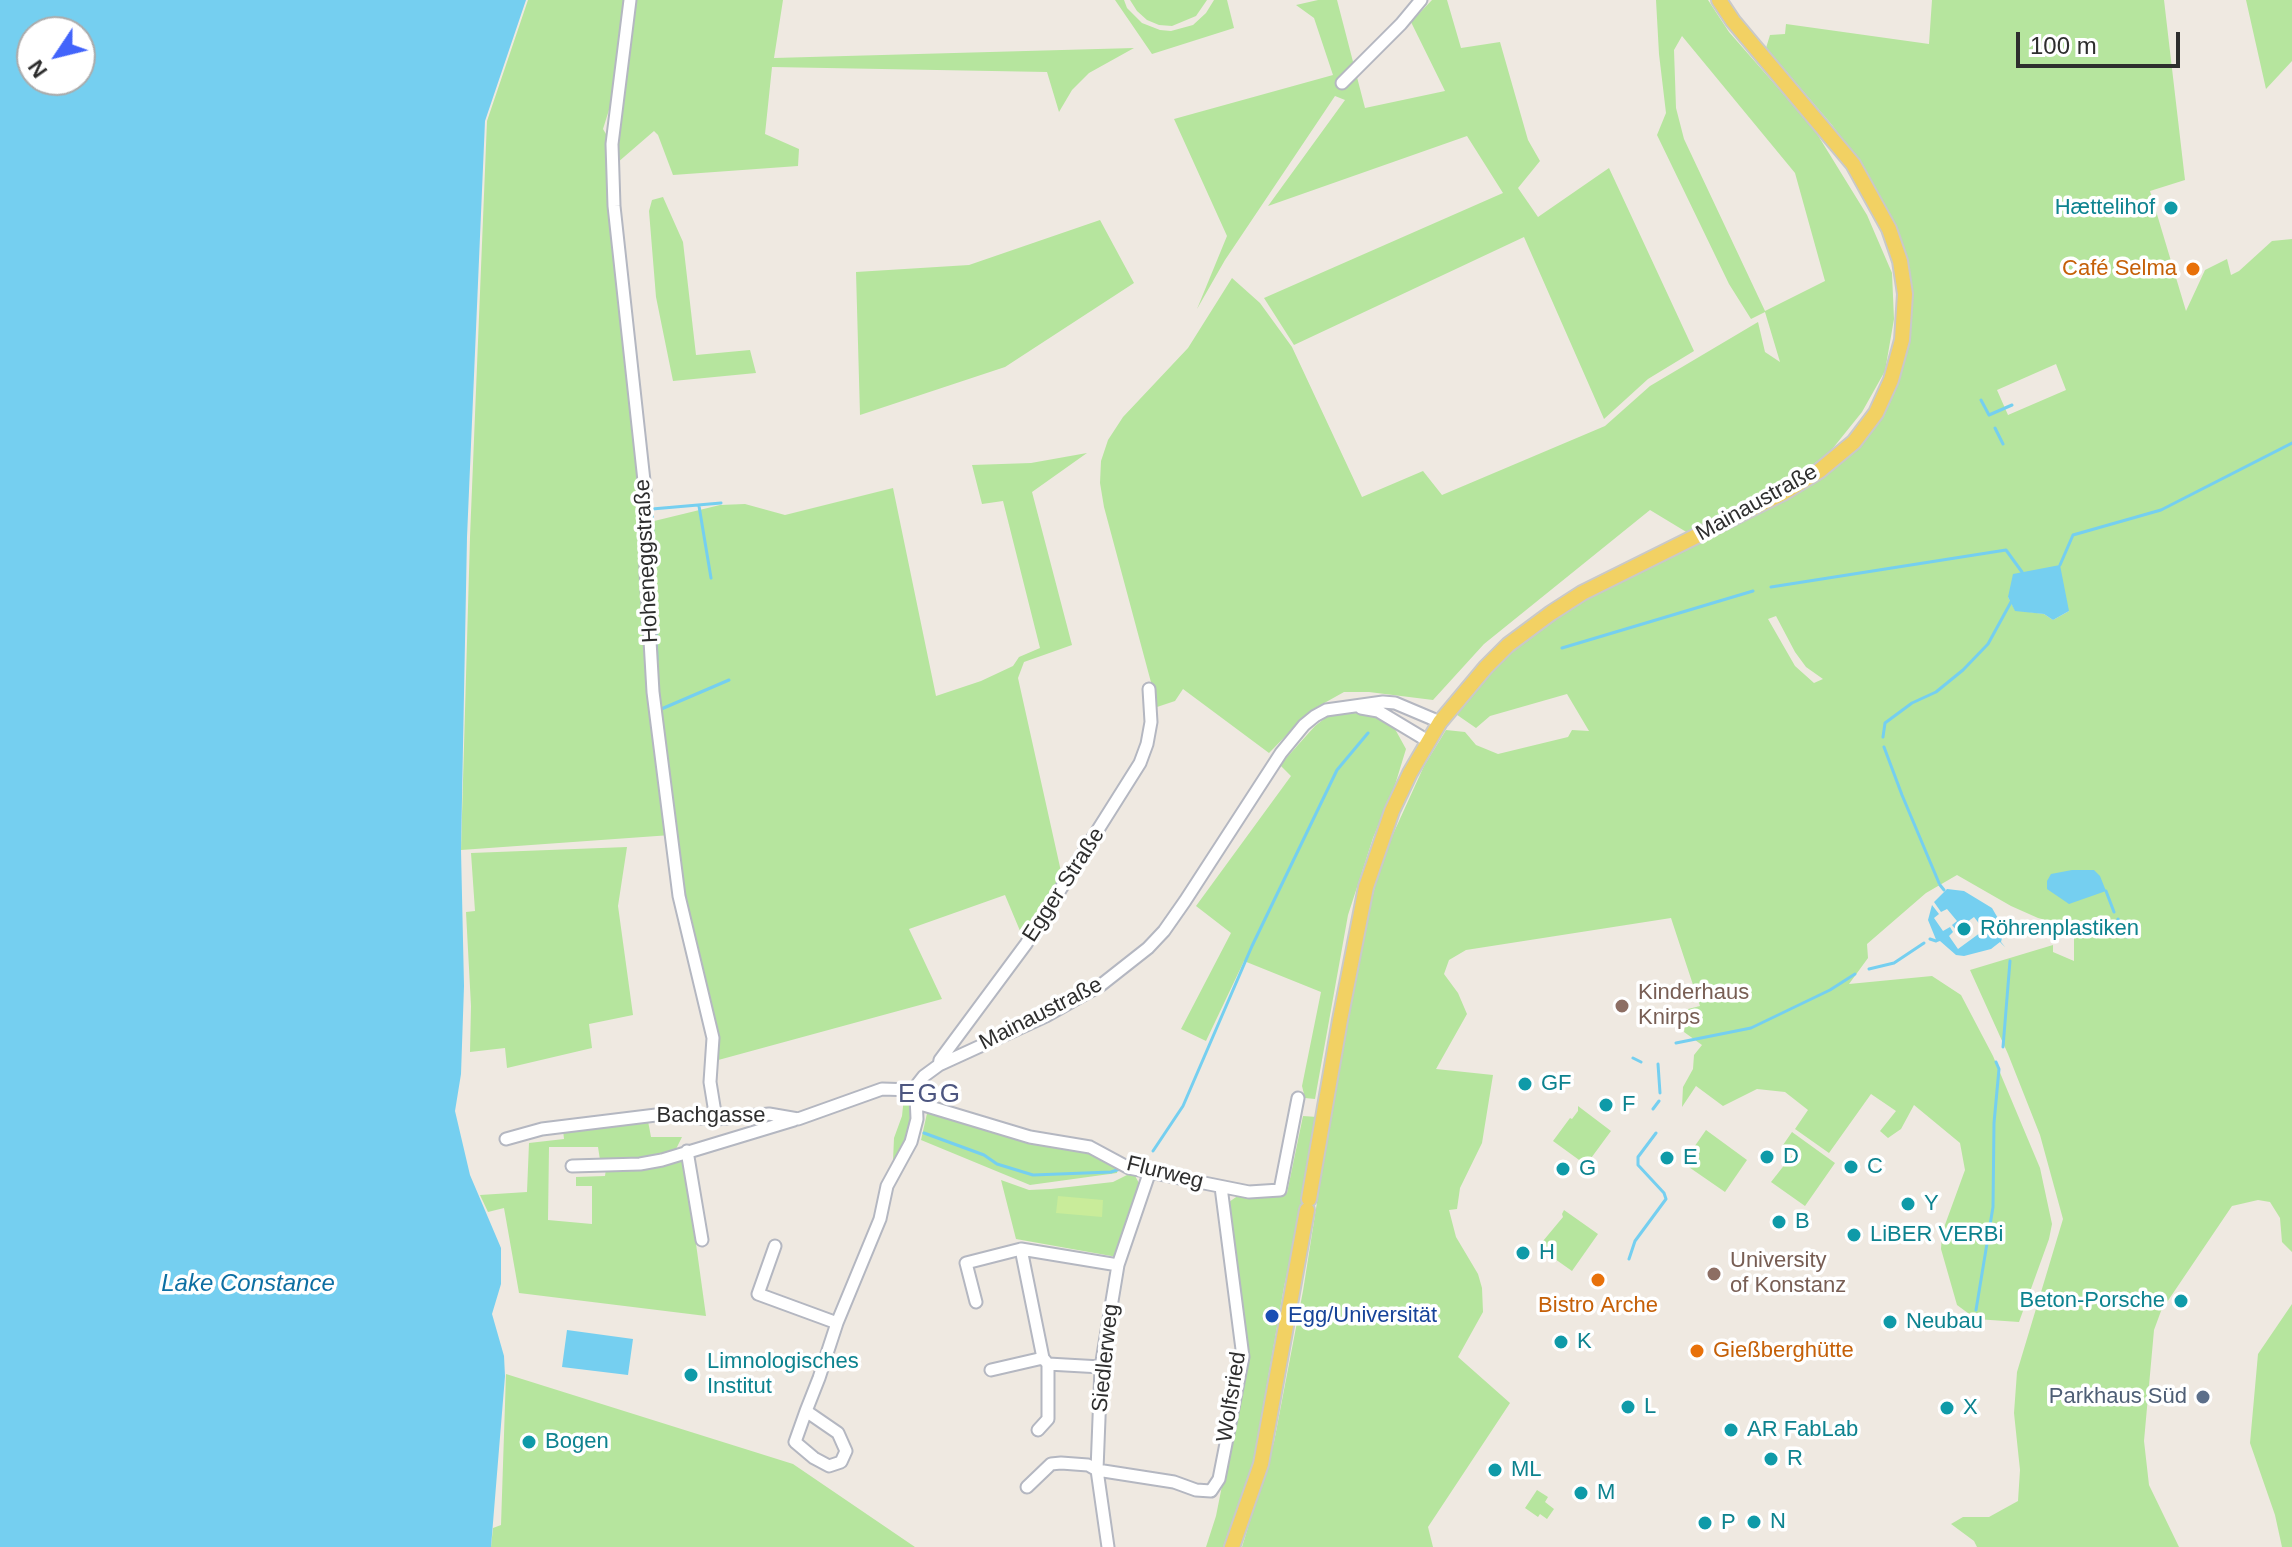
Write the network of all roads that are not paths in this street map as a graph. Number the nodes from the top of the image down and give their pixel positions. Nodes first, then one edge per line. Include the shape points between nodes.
1 (630, 0) edge
2 (1420, 0) edge
3 (1719, 0) edge
4 (1342, 83) dead end
5 (1149, 689) dead end
6 (1348, 705) junction
7 (1440, 722) junction
8 (1428, 741) junction
9 (939, 1065) junction
10 (913, 1090) junction
11 (1298, 1098) dead end
12 (917, 1103) junction
13 (716, 1119) junction
14 (798, 1119) junction
15 (506, 1139) dead end
16 (687, 1151) junction
17 (572, 1166) dead end
18 (1149, 1174) junction
19 (1221, 1187) junction
20 (702, 1240) dead end
21 (775, 1246) dead end
22 (1021, 1249) junction
23 (1118, 1265) junction
24 (976, 1302) dead end
25 (837, 1323) junction
26 (1045, 1361) junction
27 (1101, 1367) junction
28 (991, 1370) dead end
29 (806, 1411) junction
30 (1038, 1430) dead end
31 (1097, 1470) junction
32 (1027, 1487) dead end
33 (1108, 1547) edge
34 (1232, 1547) edge

1 - 13 street, Hoheneggstraße via 612,144 614,206 645,490 653,692 679,896 713,1038 710,1082
2 - 4 street
3 - 7 main road, Mainaustraße via 1853,164 1889,229 1905,294 1902,340 1891,380 1876,413 1854,442 1819,471 1551,613 1508,645
5 - 9 street, Egger Straße via 1151,722 1140,763 1026,944
6 - 7 street, Mainaustraße via 1395,703
6 - 8 street via 1378,711
6 - 9 street, Mainaustraße via 1326,710 1294,736 1148,948 1101,985 1046,1016
7 - 8 main road
8 - 34 main road via 1392,811 1366,887 1261,1464
9 - 10 street, Mainaustraße
10 - 12 street
10 - 14 street, Bachgasse via 882,1089
11 - 19 street, Flurweg via 1280,1190
12 - 18 street, Flurweg via 1030,1137 1090,1147
12 - 25 street via 911,1142 887,1186 880,1219
13 - 14 street, Bachgasse via 769,1114
13 - 15 street, Bachgasse via 620,1118
14 - 16 street
16 - 17 street via 640,1164
16 - 20 street
18 - 19 street, Flurweg
18 - 23 street, Siedlerweg
19 - 31 street, Wolfsried via 1243,1357 1219,1479 1211,1491 1196,1490
21 - 25 street via 758,1294
22 - 23 street
22 - 24 street via 966,1263
22 - 26 street
23 - 27 street, Siedlerweg
25 - 29 street
26 - 27 street
26 - 28 street
26 - 30 street via 1048,1419
27 - 31 street, Siedlerweg
29 - 29 street via 795,1442 829,1466 841,1462 846,1451 838,1433
31 - 32 street via 1051,1464
31 - 33 street, Siedlerweg

